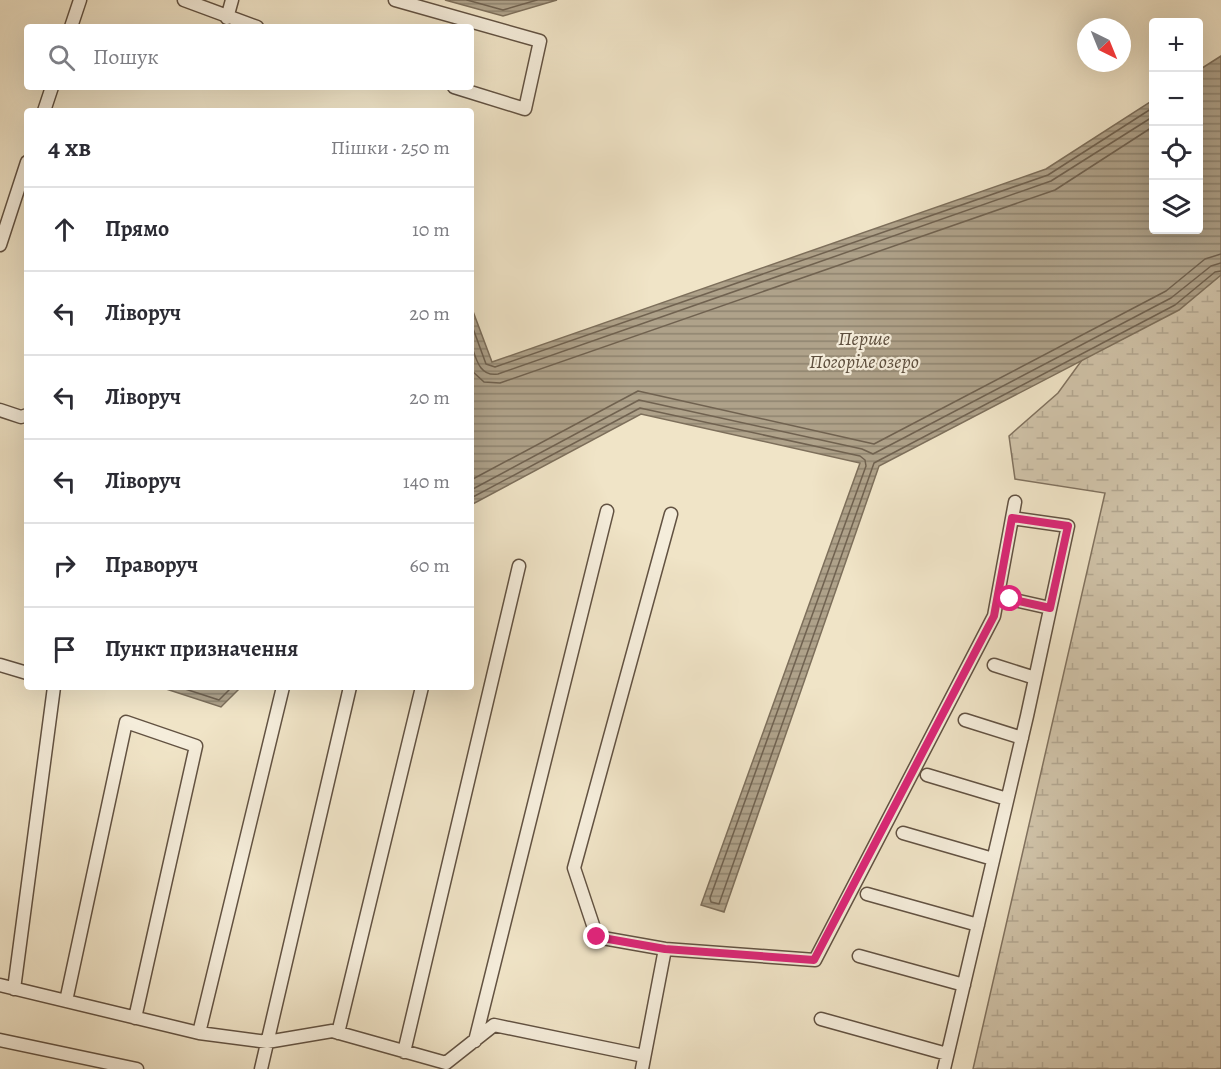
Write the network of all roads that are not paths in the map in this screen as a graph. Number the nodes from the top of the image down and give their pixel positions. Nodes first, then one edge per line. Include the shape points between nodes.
1 (80, 0) edge
2 (184, 0) edge
3 (232, 0) edge
4 (395, 0) edge
5 (227, 18) junction
6 (72, 24) edge
7 (247, 24) edge
8 (51, 90) edge
9 (464, 90) edge
10 (45, 108) edge
11 (24, 171) edge
12 (0, 245) edge
13 (0, 410) edge
14 (24, 416) edge
15 (1015, 502) dead end
16 (607, 511) dead end
17 (671, 514) dead end
18 (1012, 518) junction
19 (519, 566) dead end
20 (1010, 599) dead end
21 (1050, 608) junction
22 (0, 665) edge
23 (994, 665) dead end
24 (24, 672) edge
25 (1035, 678) junction
26 (54, 690) edge
27 (282, 690) edge
28 (349, 690) edge
29 (421, 690) edge
30 (965, 720) dead end
31 (1022, 738) junction
32 (927, 776) dead end
33 (1007, 799) junction
34 (903, 833) dead end
35 (993, 859) junction
36 (867, 894) dead end
37 (978, 925) junction
38 (665, 949) junction
39 (859, 956) dead end
40 (0, 985) edge
41 (964, 986) junction
42 (14, 988) junction
43 (66, 1001) junction
44 (135, 1018) junction
45 (822, 1018) dead end
46 (199, 1033) junction
47 (338, 1033) junction
48 (0, 1040) edge
49 (475, 1041) junction
50 (267, 1042) junction
51 (404, 1052) junction
52 (947, 1054) junction
53 (644, 1056) junction
54 (137, 1069) edge
55 (261, 1069) edge
56 (642, 1069) edge
57 (944, 1069) edge

1 - 6 lane
2 - 5 lane
3 - 5 lane
4 - 9 lane via 540,41 525,109
5 - 7 lane
8 - 10 lane
11 - 12 lane
13 - 14 lane
15 - 18 lane
16 - 49 lane
17 - 38 lane via 574,868 597,937
18 - 21 lane via 1068,526
18 - 38 lane via 994,616 814,960
19 - 51 lane
20 - 21 lane
21 - 25 lane
22 - 24 lane
23 - 25 lane
25 - 31 lane
26 - 42 lane
27 - 46 lane
28 - 50 lane
29 - 47 lane
30 - 31 lane
31 - 33 lane
32 - 33 lane
33 - 35 lane
34 - 35 lane
35 - 37 lane
36 - 37 lane
37 - 41 lane
38 - 53 lane
39 - 41 lane
40 - 42 lane
41 - 52 lane
42 - 43 lane
43 - 44 lane
43 - 44 lane via 126,722 196,746
44 - 46 lane
45 - 52 lane
46 - 50 lane
47 - 50 lane
47 - 51 lane
48 - 54 lane
49 - 51 lane via 446,1064
49 - 53 lane via 494,1025
50 - 55 lane
52 - 57 lane
53 - 56 lane

